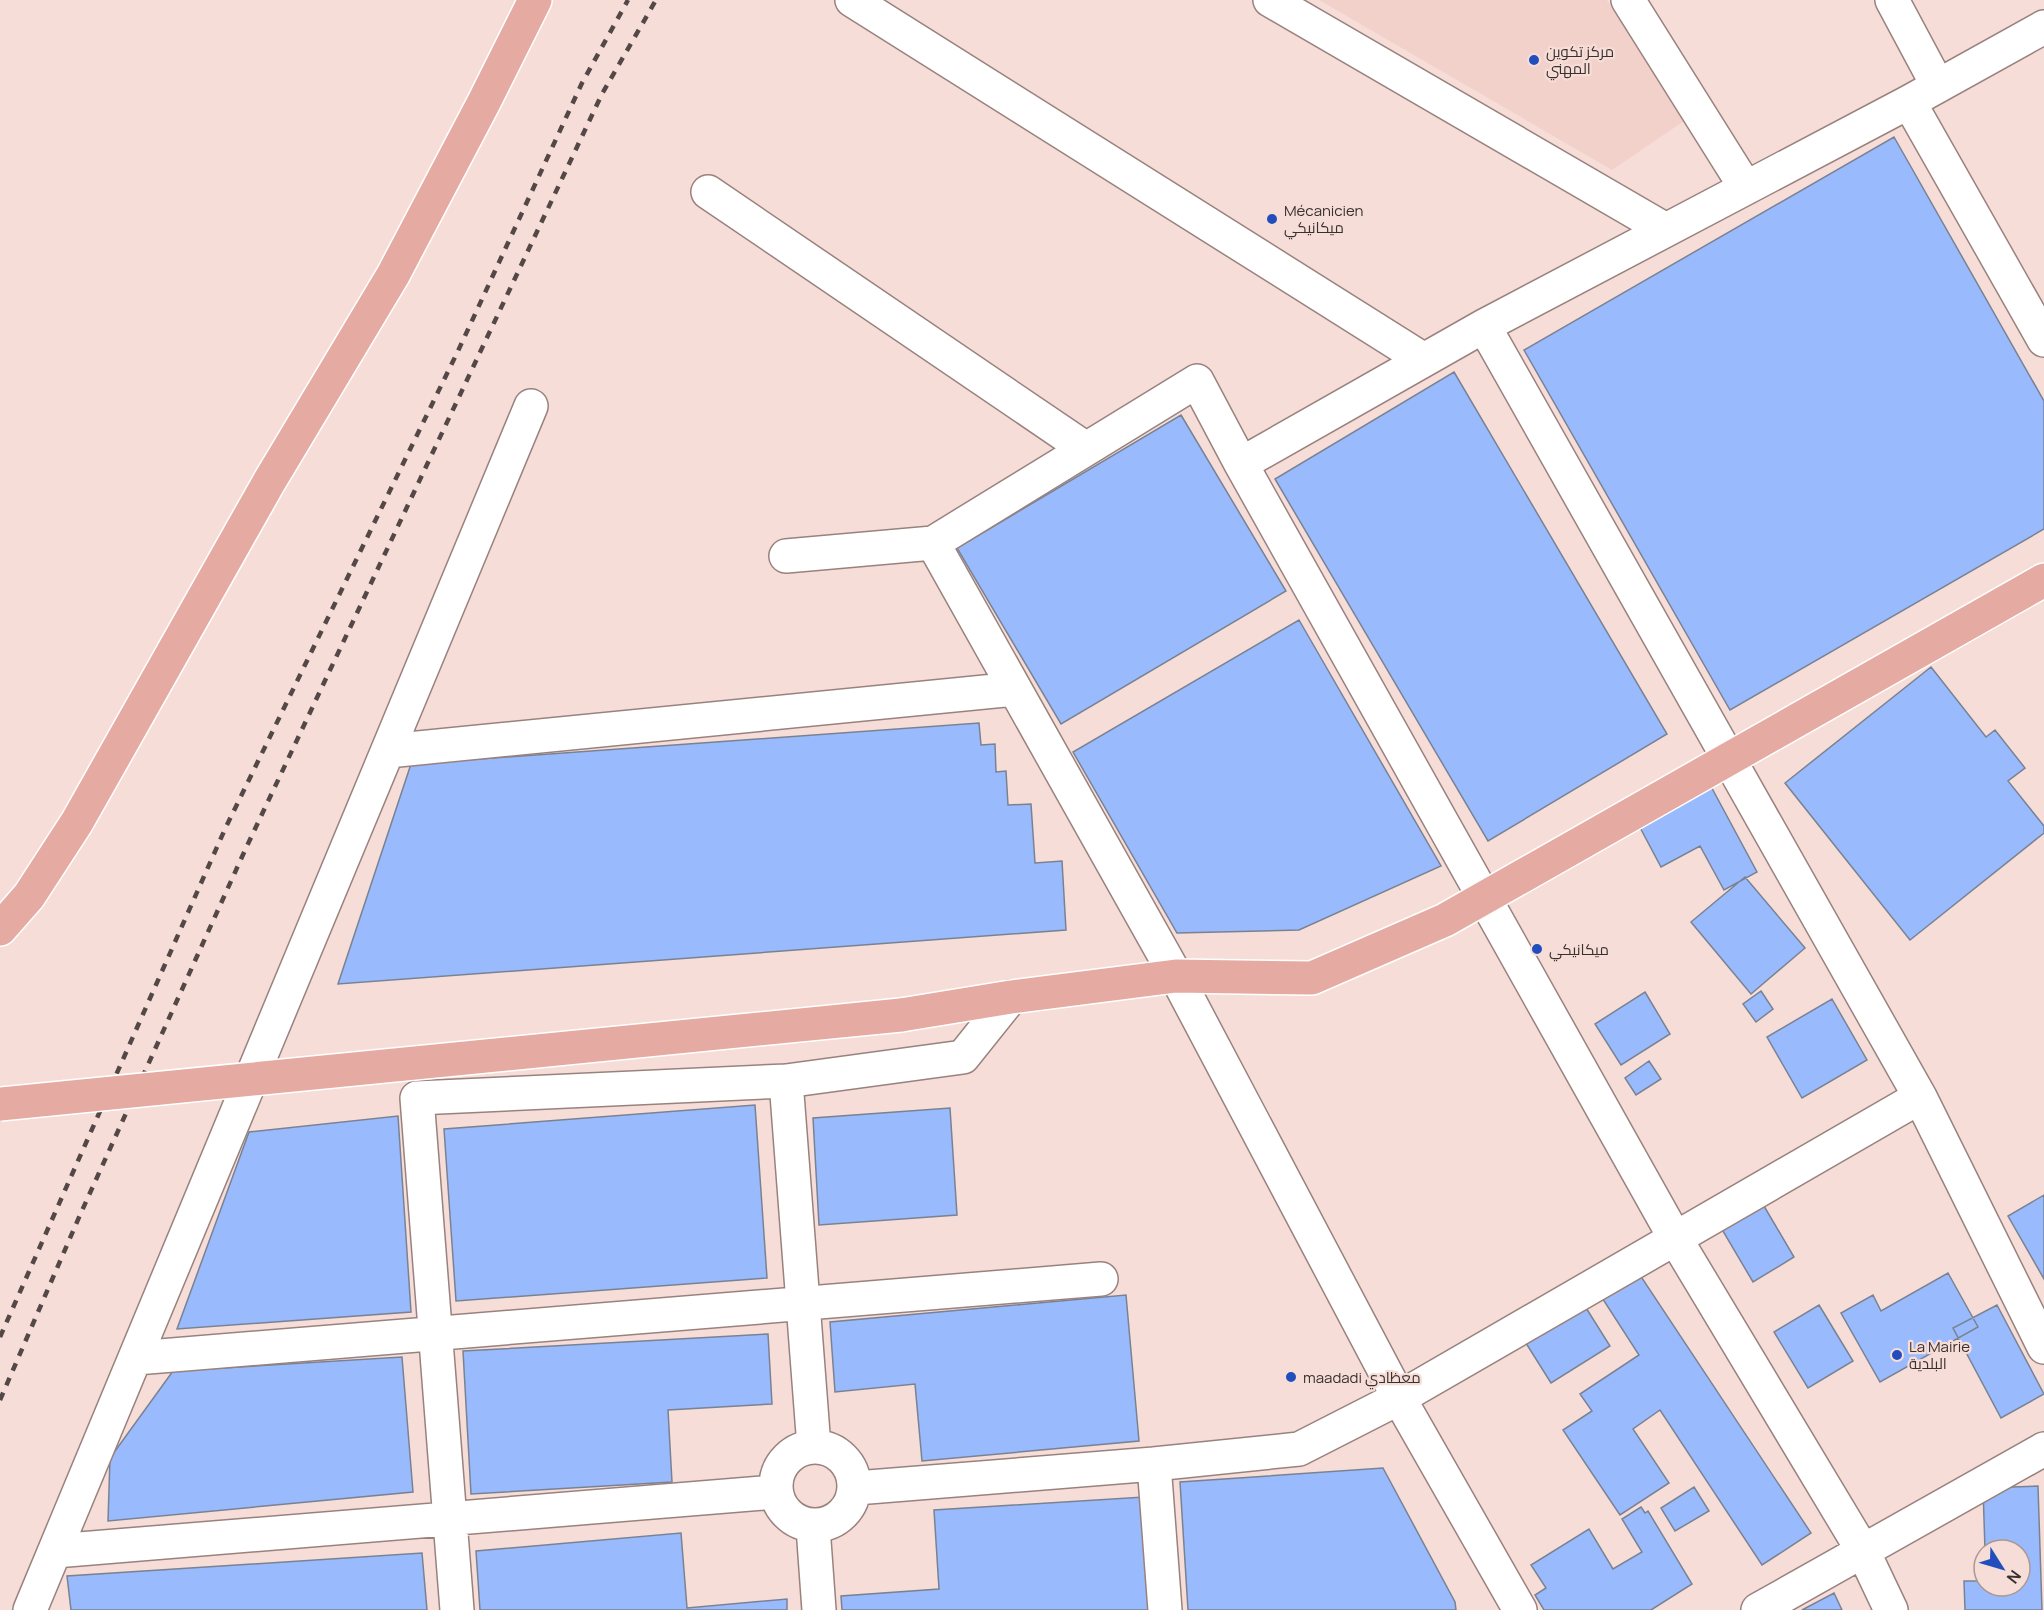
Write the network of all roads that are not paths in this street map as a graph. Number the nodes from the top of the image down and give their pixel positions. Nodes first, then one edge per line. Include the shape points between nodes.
1 (535, 0) edge
2 (852, 0) edge
3 (1270, 0) edge
4 (1628, 0) edge
5 (1892, 0) edge
6 (2044, 27) edge
7 (1938, 86) junction
8 (1909, 102) junction
9 (1746, 188) junction
10 (708, 192) dead end
11 (1665, 231) junction
12 (1484, 326) junction
13 (2044, 340) edge
14 (1424, 360) junction
15 (531, 406) dead end
16 (1086, 449) junction
17 (1241, 464) junction
18 (933, 543) junction
19 (786, 556) dead end
20 (2044, 580) edge
21 (1015, 689) junction
22 (388, 750) junction
23 (1729, 759) junction
24 (1485, 898) junction
25 (0, 929) edge
26 (1176, 976) junction
27 (1011, 997) junction
28 (786, 1081) junction
29 (1920, 1097) junction
30 (0, 1104) edge
31 (1675, 1238) junction
32 (1101, 1279) dead end
33 (803, 1304) junction
34 (435, 1334) junction
35 (2044, 1347) edge
36 (136, 1358) junction
37 (1399, 1398) junction
38 (814, 1447) junction
39 (2044, 1449) edge
40 (1154, 1464) junction
41 (856, 1488) junction
42 (775, 1492) junction
43 (450, 1519) junction
44 (813, 1527) junction
45 (55, 1551) junction
46 (1863, 1551) junction
47 (30, 1610) edge
48 (457, 1610) edge
49 (819, 1610) edge
50 (1165, 1610) edge
51 (1520, 1610) edge
52 (1758, 1610) edge
53 (1891, 1610) edge

1 - 25 main road via 393,274 269,482 77,822 29,896
2 - 14 street
3 - 11 street
4 - 9 street
5 - 7 street
6 - 7 street
7 - 8 street
8 - 9 street
8 - 13 street
9 - 11 street
10 - 16 street
11 - 12 street
12 - 14 street
12 - 23 street
14 - 17 street
15 - 22 street
16 - 17 street via 1197,381
16 - 18 street
17 - 24 street
18 - 19 street
18 - 21 street
20 - 23 main road
21 - 22 street
21 - 26 street
22 - 36 street
23 - 24 main road
23 - 29 street
24 - 26 main road via 1445,920 1312,978
24 - 31 street
26 - 27 main road
26 - 37 street
27 - 28 street via 963,1057
27 - 30 main road, bridge via 901,1016
28 - 33 street
28 - 34 street via 417,1098
29 - 31 street
29 - 35 street
31 - 37 street
31 - 46 street
32 - 33 street
33 - 34 street
33 - 38 street
34 - 36 street
34 - 43 street
36 - 45 street
37 - 40 street via 1299,1449
37 - 51 street
38 - 41 street via 837,1453 850,1466
38 - 42 street via 787,1457 778,1472
39 - 46 street
40 - 41 street
40 - 50 street
41 - 44 street via 843,1515 828,1525
42 - 43 street
42 - 44 street via 786,1515
43 - 45 street
43 - 48 street
44 - 49 street
45 - 47 street
46 - 52 street
46 - 53 street

